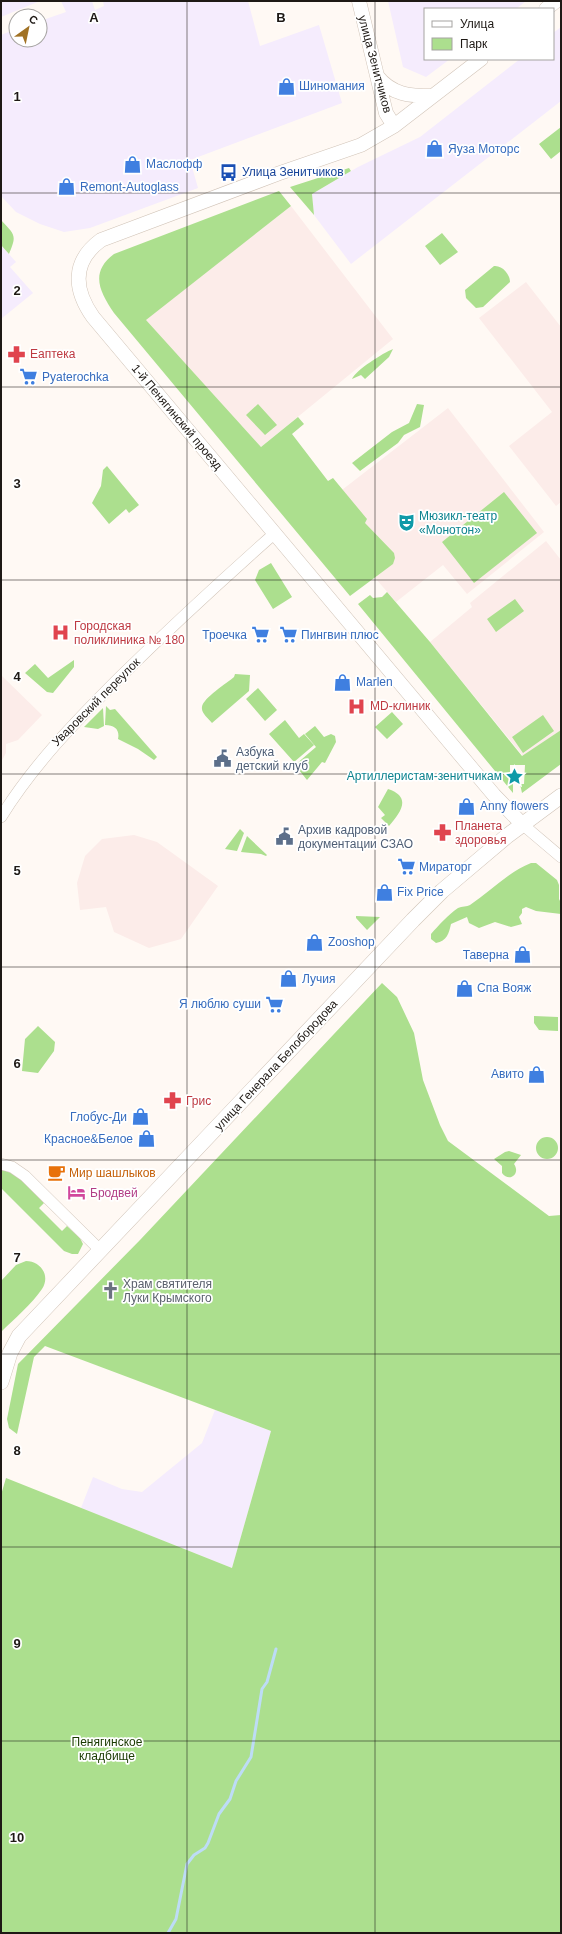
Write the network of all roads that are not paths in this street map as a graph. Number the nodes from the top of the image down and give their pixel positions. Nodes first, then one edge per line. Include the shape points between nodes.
1 (359, 1) edge
2 (556, 1) edge
3 (547, 8) edge
4 (480, 60) edge
5 (376, 75) junction
6 (432, 96) junction
7 (394, 126) junction
8 (275, 533) junction
9 (561, 796) edge
10 (1, 817) edge
11 (522, 824) junction
12 (561, 857) edge
13 (1, 1164) edge
14 (100, 1250) junction
15 (1, 1382) edge

1 - 5 street, улица Зенитчиков
2 - 3 street
4 - 6 street, 1-й Пенягинский проезд
5 - 6 street via 390,89 401,94
5 - 7 street, улица Зенитчиков via 386,113
6 - 7 street, 1-й Пенягинский проезд
7 - 8 street, 1-й Пенягинский проезд via 361,145 112,235 92,247 81,264 79,276 82,297 93,317
8 - 10 street, Уваровский переулок via 72,724 27,777
8 - 11 street, 1-й Пенягинский проезд via 494,795
9 - 11 main road, улица Генерала Белобородова
11 - 12 street
11 - 14 main road, улица Генерала Белобородова via 442,892 414,920
13 - 14 street via 12,1167 25,1176
14 - 15 main road, улица Генерала Белобородова via 19,1336 10,1353

